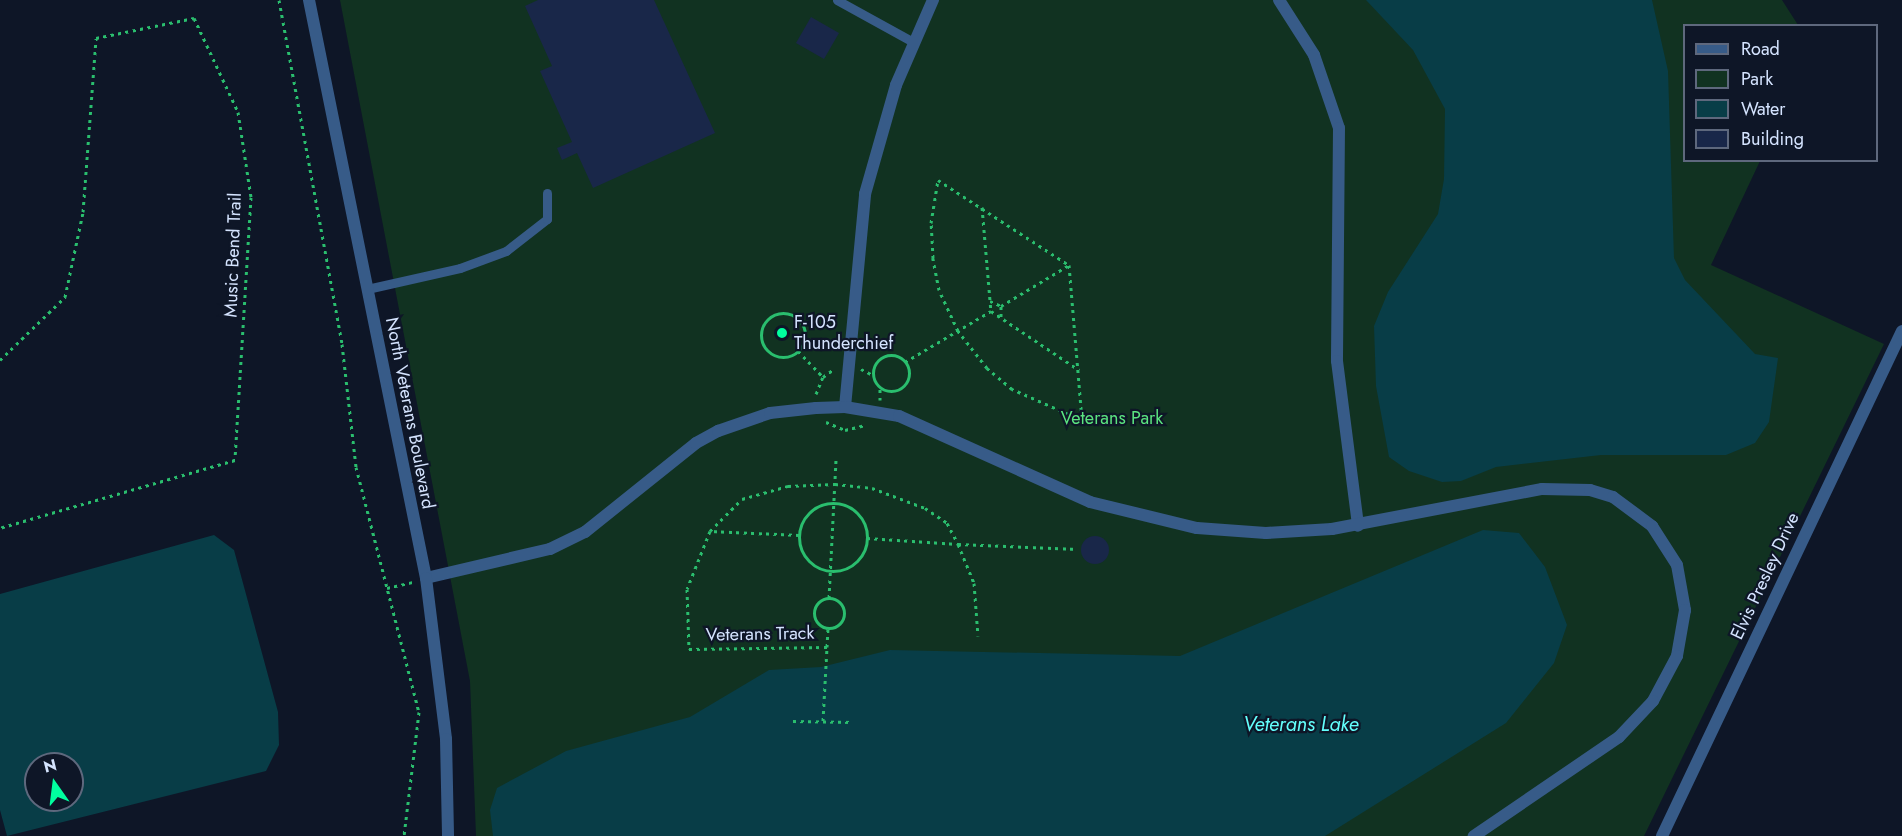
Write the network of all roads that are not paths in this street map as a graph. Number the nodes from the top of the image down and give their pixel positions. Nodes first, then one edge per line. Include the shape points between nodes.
1 (309, 0) edge
2 (837, 0) edge
3 (933, 0) edge
4 (1279, 0) edge
5 (913, 42) junction
6 (547, 193) dead end
7 (367, 289) junction
8 (1902, 331) edge
9 (845, 407) junction
10 (1358, 526) junction
11 (426, 578) junction
12 (448, 836) edge
13 (1474, 836) edge
14 (1662, 836) edge

1 - 7 street, North Veterans Boulevard
2 - 5 lane
3 - 5 street
4 - 10 street via 1314,55 1339,128 1337,361
5 - 9 street via 881,128 865,194
6 - 7 lane via 547,219 506,251 460,268
7 - 11 street, North Veterans Boulevard
8 - 14 street, Elvis Presley Drive
9 - 10 street via 932,428 1057,489 1158,521 1266,533
9 - 11 street via 770,413 738,423 696,443 568,541 527,557
10 - 13 street via 1542,489 1590,490 1635,510 1666,543 1677,565 1683,586 1683,635 1653,701 1611,743
11 - 12 street, North Veterans Boulevard via 446,738

